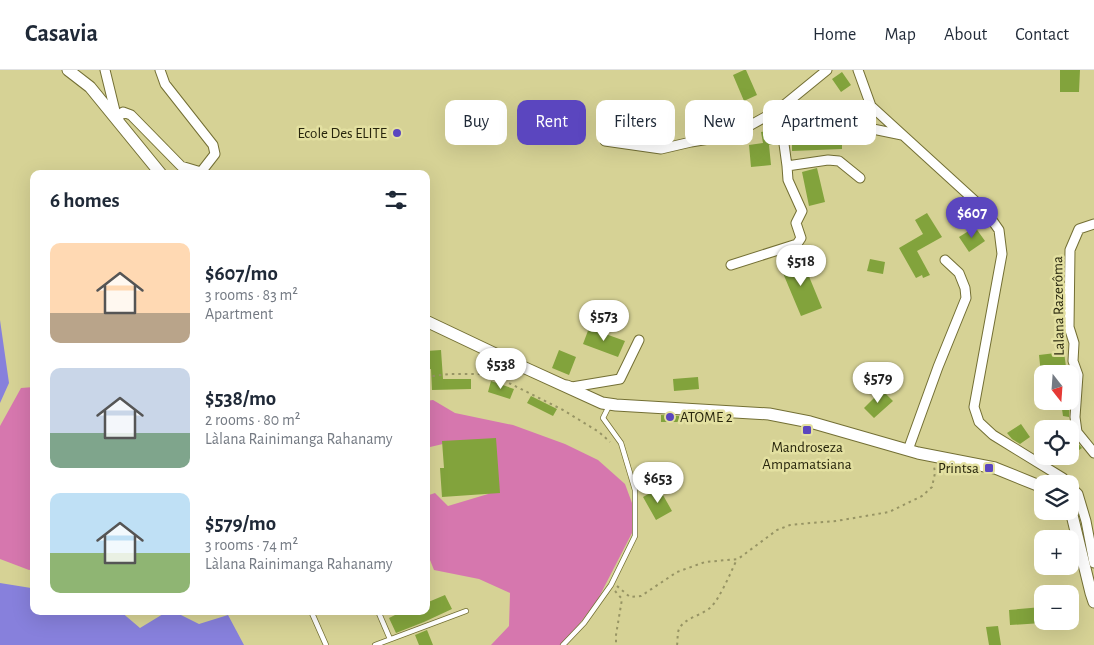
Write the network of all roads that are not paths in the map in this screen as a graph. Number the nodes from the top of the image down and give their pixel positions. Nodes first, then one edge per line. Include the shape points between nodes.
1 (68, 70) edge
2 (105, 70) edge
3 (160, 70) edge
4 (827, 70) edge
5 (858, 70) edge
6 (117, 119) junction
7 (903, 135) junction
8 (633, 145) edge
9 (787, 166) junction
10 (158, 170) edge
11 (194, 170) edge
12 (203, 170) edge
13 (860, 178) dead end
14 (1094, 224) edge
15 (945, 260) dead end
16 (730, 265) dead end
17 (430, 323) edge
18 (639, 340) dead end
19 (523, 367) junction
20 (610, 405) junction
21 (908, 450) junction
22 (1094, 453) edge
23 (1058, 475) edge
24 (1034, 484) edge
25 (1079, 498) edge
26 (1073, 520) edge
27 (1094, 563) edge
28 (1093, 592) edge
29 (466, 611) dead end
30 (313, 615) edge
31 (380, 615) edge
32 (390, 639) junction
33 (326, 645) edge
34 (375, 645) edge
35 (563, 645) edge

1 - 6 main road via 90,87
2 - 6 street
3 - 12 street via 165,84 213,145 215,154
4 - 8 street via 778,110 721,137 661,149
5 - 7 street via 871,106
6 - 10 main road
6 - 11 street via 122,112 131,115 181,166
7 - 9 street via 800,114 781,122
7 - 23 street via 985,210 999,230 1002,254 974,407 979,422 993,435
9 - 13 street via 828,160 839,162
9 - 16 street via 788,180 802,211 796,223 801,238 797,244
14 - 22 street, Lalana Razerôma via 1079,229 1070,250 1069,327 1078,375 1077,432
15 - 21 street via 958,273 966,298
17 - 19 main road
18 - 19 street via 620,378 572,387
19 - 20 main road
20 - 21 main road via 769,414 810,422
20 - 35 lane via 602,418 620,442 635,490 635,536 612,584 584,623
21 - 24 main road via 995,468
25 - 27 street
26 - 28 main road
29 - 32 lane
30 - 33 lane
31 - 32 lane
32 - 34 lane

